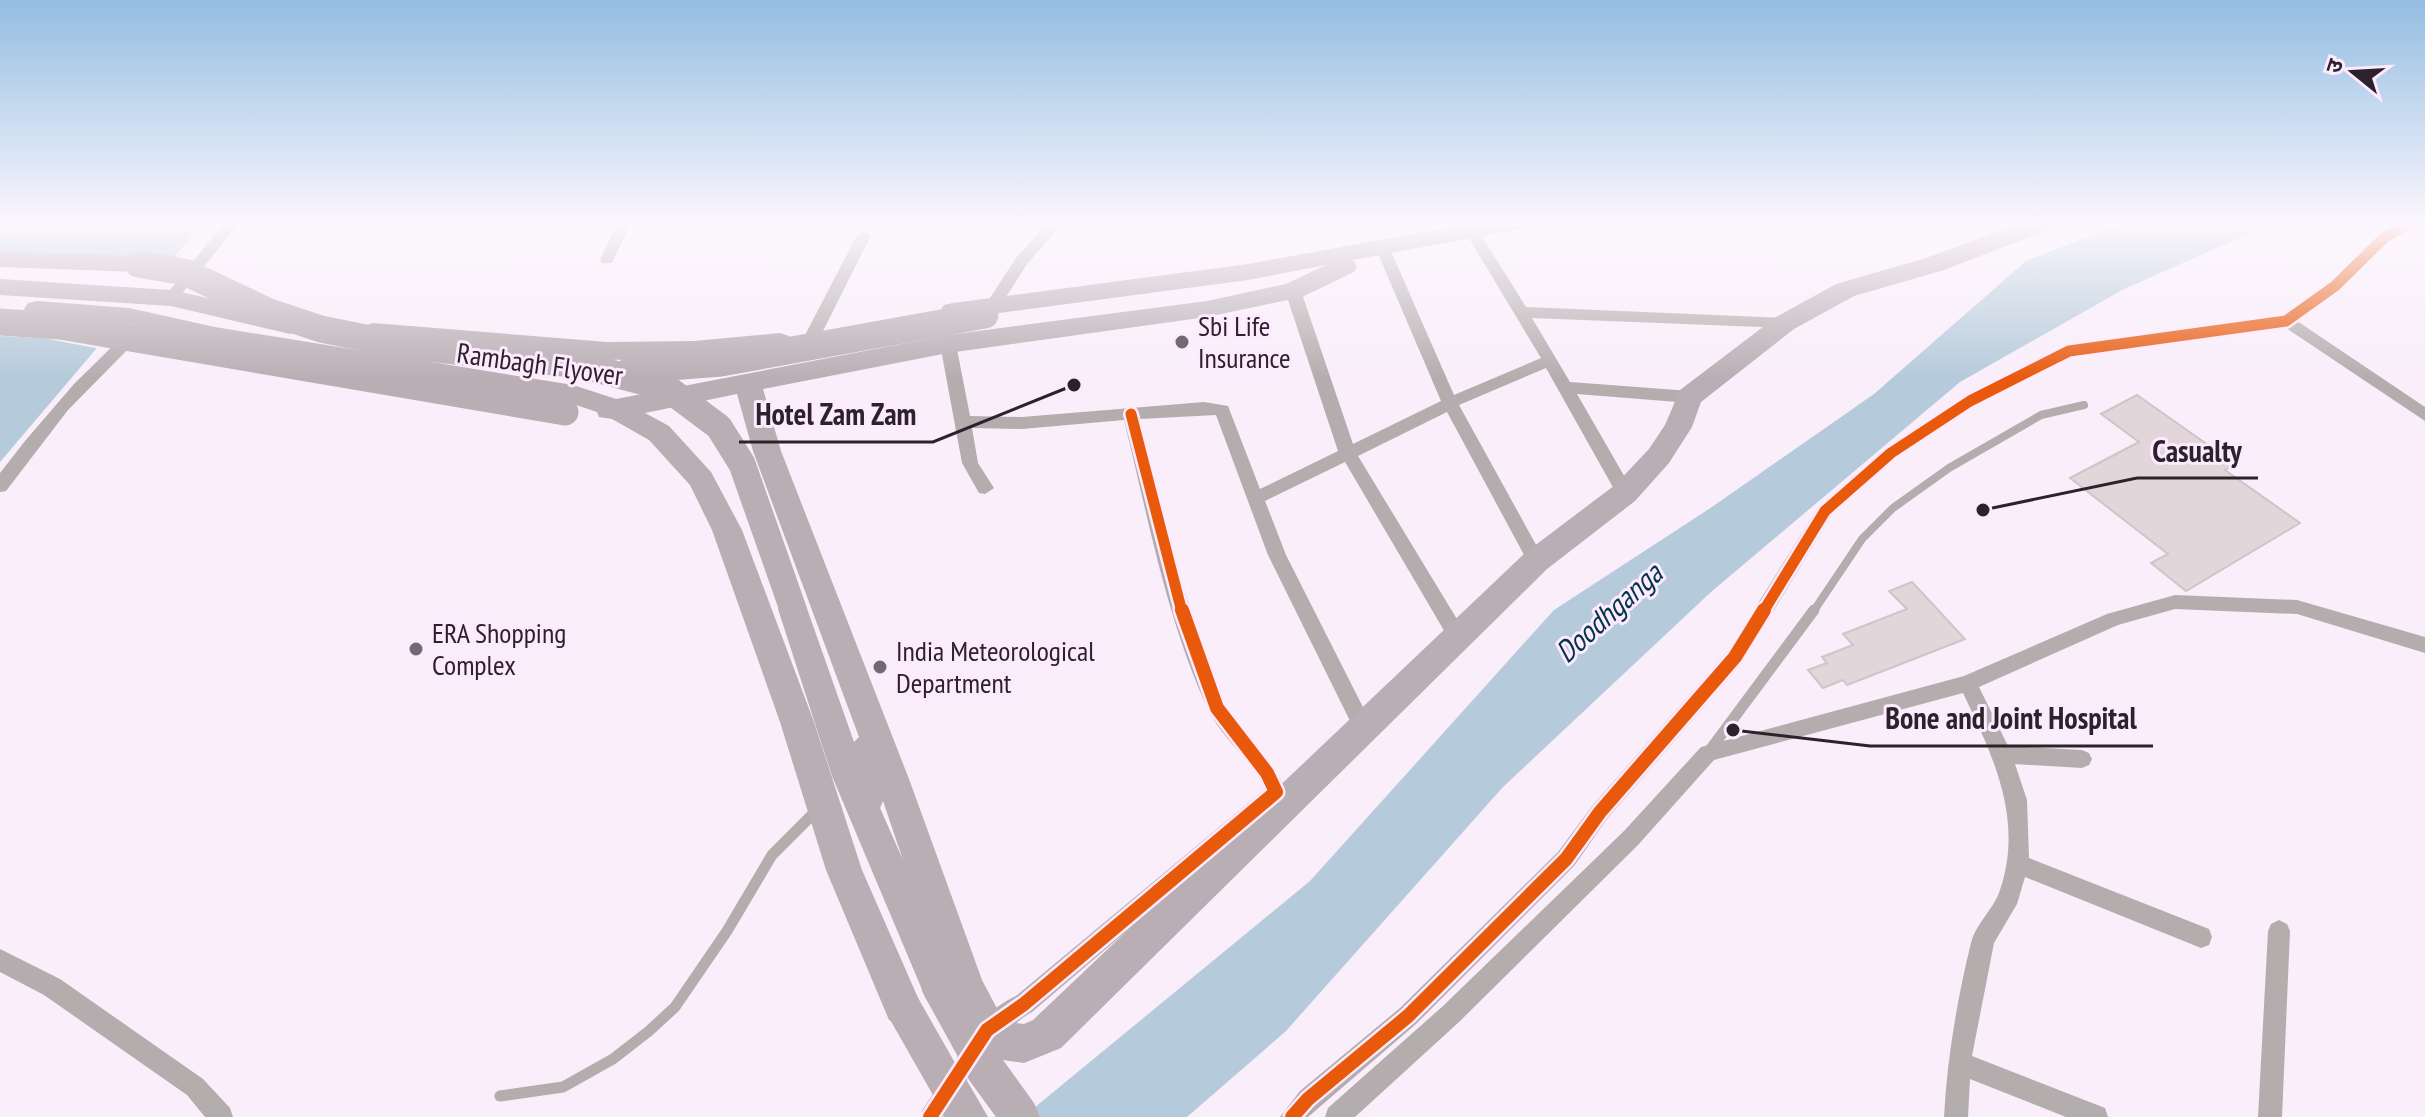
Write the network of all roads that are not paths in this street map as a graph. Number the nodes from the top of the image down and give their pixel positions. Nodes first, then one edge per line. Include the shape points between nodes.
1 (181, 274) edge
2 (189, 274) edge
3 (844, 274) edge
4 (1013, 274) edge
5 (1233, 274) edge
6 (1329, 274) edge
7 (1394, 274) edge
8 (1497, 274) edge
9 (1900, 274) edge
10 (2347, 274) edge
11 (0, 287) edge
12 (1293, 291) junction
13 (0, 307) edge
14 (149, 307) junction
15 (990, 309) junction
16 (1520, 312) junction
17 (2286, 321) junction
18 (0, 322) edge
19 (1785, 323) junction
20 (849, 330) junction
21 (812, 337) junction
22 (948, 344) junction
23 (1550, 360) junction
24 (860, 362) junction
25 (616, 372) junction
26 (742, 385) junction
27 (1563, 387) junction
28 (1690, 397) junction
29 (1450, 403) junction
30 (2084, 405) dead end
31 (616, 409) junction
32 (1131, 414) junction
33 (2425, 415) edge
34 (962, 422) junction
35 (1347, 452) junction
36 (0, 486) edge
37 (985, 488) dead end
38 (1625, 493) junction
39 (1257, 498) junction
40 (1536, 561) junction
41 (1456, 634) junction
42 (2425, 645) edge
43 (1968, 683) junction
44 (1362, 725) junction
45 (1708, 753) junction
46 (2002, 754) junction
47 (2082, 759) dead end
48 (856, 792) junction
49 (823, 803) junction
50 (2018, 864) junction
51 (2279, 931) dead end
52 (2201, 937) dead end
53 (0, 960) edge
54 (983, 1038) junction
55 (1959, 1063) junction
56 (500, 1096) dead end
57 (960, 1105) edge
58 (221, 1117) edge
59 (1020, 1117) edge
60 (1292, 1117) edge
61 (1337, 1117) edge
62 (1956, 1117) edge
63 (2096, 1117) edge
64 (2270, 1117) edge

1 - 14 street
2 - 25 main road, Rambagh Flyover, bridge via 267,311 321,329 400,345
3 - 21 street
4 - 15 street
5 - 15 main road
6 - 12 main road, Rambagh Flyover
7 - 29 street
8 - 16 street
9 - 19 main road via 1845,290
10 - 17 street
11 - 14 main road
12 - 22 main road, Rambagh Flyover via 1207,309
12 - 35 street
13 - 14 main road
14 - 21 main road via 284,325 606,351 673,352
14 - 31 main road via 215,336 573,394
14 - 36 street via 35,437
15 - 20 main road
15 - 25 main road, bridge via 721,363
16 - 19 street
16 - 23 street
17 - 33 street
17 - 60 street via 2069,351 1970,401 1891,453 1825,511 1735,657 1600,812 1566,859 1408,1016
18 - 31 main road, Rambagh Flyover, bridge via 60,326 565,412
19 - 28 main road
20 - 21 main road
20 - 24 main road
22 - 24 main road, Rambagh Flyover
22 - 34 street
23 - 27 street
23 - 29 street
24 - 26 main road, Rambagh Flyover
25 - 48 main road, Rambagh Flyover, bridge via 684,398 731,444
26 - 31 main road, Rambagh Flyover
26 - 48 main road via 739,413 876,769
26 - 54 main road via 892,779
27 - 28 street
27 - 38 street
28 - 38 main road via 1659,456
29 - 35 street
29 - 40 street
30 - 45 lane via 2041,415 1949,468 1893,508 1862,539
31 - 49 main road via 659,433 701,479 727,530
32 - 34 street
32 - 39 street via 1222,410
32 - 54 street via 1178,606 1216,706 1276,792
34 - 37 street via 970,463
35 - 39 street
35 - 41 street
38 - 40 main road
39 - 44 street via 1277,555
40 - 41 main road
41 - 44 main road
42 - 43 street via 2297,607 2175,602 2114,619
43 - 45 street
43 - 46 street
44 - 54 main road via 1047,1034 1024,1044
45 - 61 street via 1631,838
46 - 47 street
46 - 50 street via 2017,800
48 - 59 main road, Rambagh Flyover, bridge via 939,986 983,1066
49 - 56 lane via 772,855 675,1007 649,1031 563,1087
49 - 57 main road, bridge via 844,870 903,1007
50 - 52 street
50 - 55 street via 2009,897 1983,940
51 - 64 street
53 - 58 street via 52,987 195,1087
55 - 62 street
55 - 63 street

